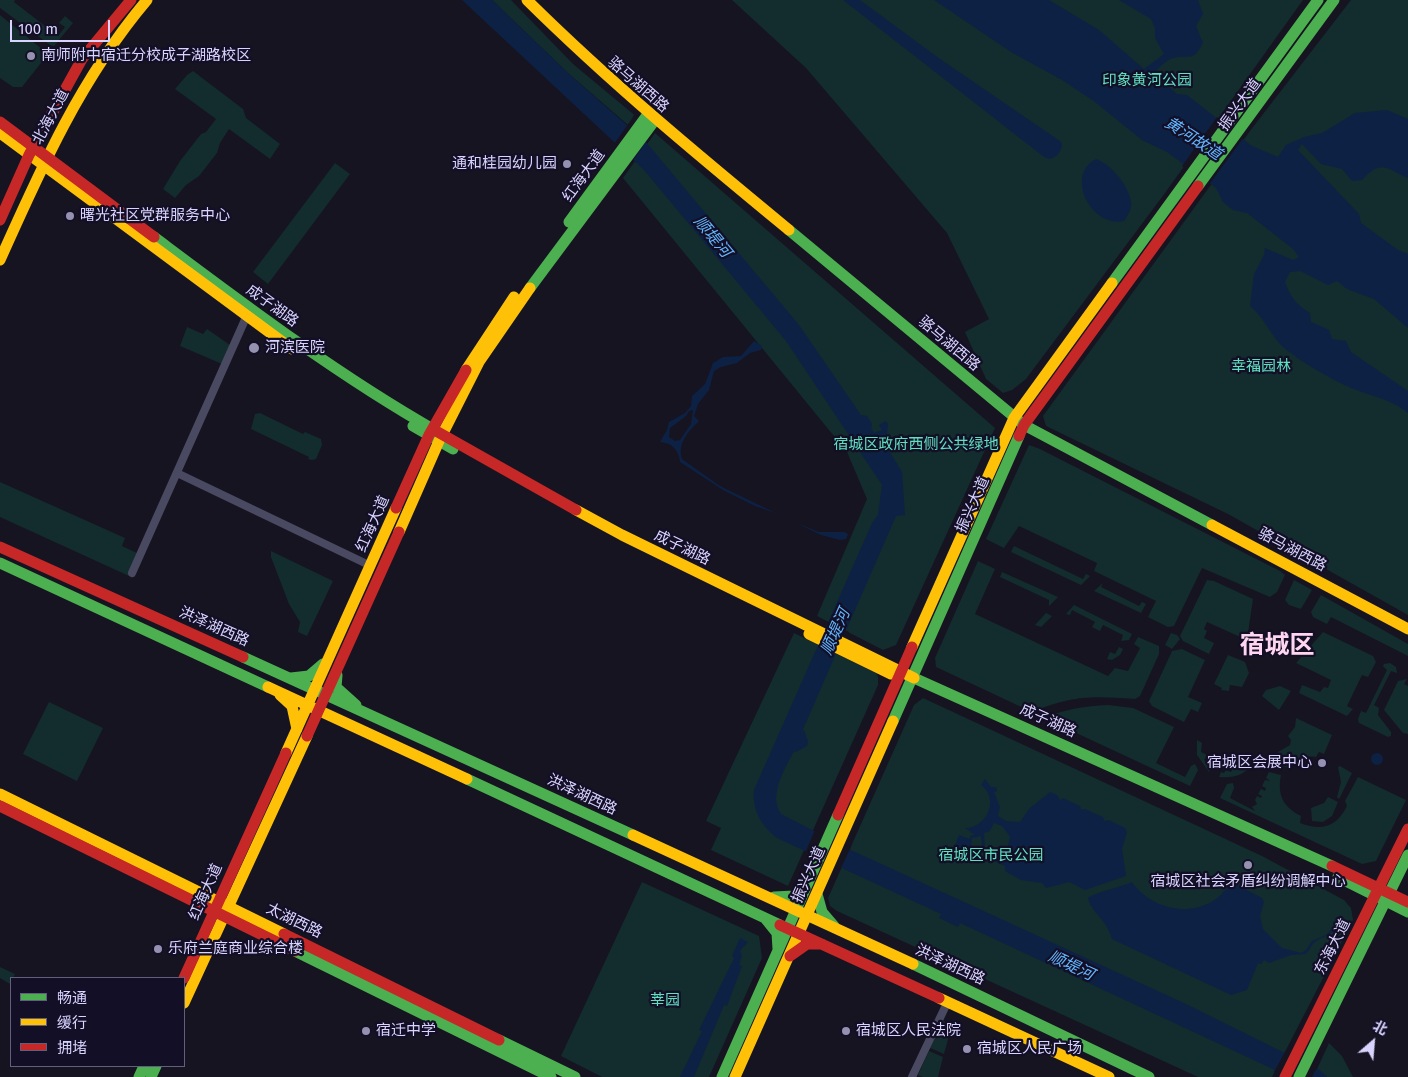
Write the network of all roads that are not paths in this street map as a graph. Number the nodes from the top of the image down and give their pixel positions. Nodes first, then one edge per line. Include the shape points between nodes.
1 (131, 0) edge
2 (148, 0) edge
3 (527, 0) edge
4 (1318, 0) edge
5 (1334, 0) edge
6 (56, 103) junction
7 (71, 111) junction
8 (652, 117) junction
9 (0, 122) edge
10 (0, 132) edge
11 (30, 152) junction
12 (44, 162) junction
13 (14, 189) junction
14 (29, 196) junction
15 (0, 220) edge
16 (0, 260) edge
17 (248, 313) junction
18 (1014, 418) junction
19 (1024, 426) junction
20 (436, 434) junction
21 (177, 473) junction
22 (0, 546) edge
23 (0, 563) edge
24 (371, 566) junction
25 (132, 573) dead end
26 (1408, 629) edge
27 (334, 648) junction
28 (268, 668) junction
29 (337, 669) junction
30 (901, 675) junction
31 (291, 678) junction
32 (912, 680) junction
33 (266, 685) junction
34 (321, 692) junction
35 (314, 707) junction
36 (366, 712) junction
37 (347, 722) junction
38 (303, 729) junction
39 (363, 730) junction
40 (0, 794) edge
41 (0, 806) edge
42 (1408, 830) edge
43 (1408, 855) edge
44 (811, 879) junction
45 (824, 880) junction
46 (737, 881) junction
47 (817, 894) junction
48 (1383, 894) junction
49 (772, 897) junction
50 (729, 900) junction
51 (223, 902) junction
52 (1408, 902) edge
53 (797, 909) junction
54 (1408, 912) edge
55 (218, 914) junction
56 (808, 914) junction
57 (763, 916) junction
58 (836, 928) junction
59 (794, 931) junction
60 (854, 936) junction
61 (822, 944) junction
62 (784, 954) junction
63 (848, 956) junction
64 (775, 973) junction
65 (185, 977) edge
66 (185, 1000) edge
67 (948, 1001) junction
68 (551, 1077) edge
69 (574, 1077) edge
70 (722, 1077) edge
71 (735, 1077) edge
72 (912, 1077) edge
73 (1109, 1077) edge
74 (1149, 1077) edge
75 (1285, 1077) edge
76 (1299, 1077) edge

1 - 6 main road, 北海大道 via 82,59
2 - 7 main road, 北海大道 via 94,67
3 - 8 main road, 骆马湖西路
4 - 18 main road, 振兴大道
5 - 19 main road, 振兴大道
6 - 7 main road
6 - 11 main road, 北海大道
7 - 12 main road, 北海大道
8 - 18 main road, 骆马湖西路
8 - 20 main road, 红海大道 via 479,362
9 - 11 main road, 成子湖路
10 - 11 main road, 成子湖路
11 - 12 main road, 成子湖路
11 - 13 main road, 北海大道
12 - 14 main road, 北海大道
12 - 17 main road, 成子湖路
13 - 14 main road
13 - 15 main road, 北海大道
14 - 16 main road, 北海大道
17 - 20 main road, 成子湖路
17 - 21 street
18 - 19 main road, 骆马湖西路
18 - 30 main road, 振兴大道
19 - 26 main road, 骆马湖西路
19 - 32 main road, 振兴大道
20 - 24 main road, 红海大道
20 - 29 main road, 红海大道
20 - 30 main road, 成子湖路 via 622,535
21 - 24 street
21 - 25 street
22 - 28 main road, 洪泽湖西路
23 - 33 main road, 洪泽湖西路
24 - 27 main road, 红海大道
27 - 31 main road via 315,674
27 - 34 main road, 红海大道
28 - 31 main road, 洪泽湖西路
28 - 33 main road via 270,677
29 - 34 main road, 红海大道
29 - 36 main road via 336,687
30 - 32 main road, 成子湖路
30 - 44 main road, 振兴大道
31 - 34 main road, 洪泽湖西路
32 - 45 main road, 振兴大道
32 - 48 main road, 成子湖路 via 1290,846
33 - 35 main road, 洪泽湖西路
33 - 38 main road via 292,706
34 - 35 main road, 红海大道
34 - 36 main road, 洪泽湖西路
35 - 37 main road, 洪泽湖西路
35 - 38 main road, 红海大道
36 - 39 main road
36 - 46 main road, 洪泽湖西路
37 - 38 main road via 327,721
37 - 39 main road, 洪泽湖西路
38 - 51 main road, 红海大道
39 - 50 main road, 洪泽湖西路
40 - 51 main road, 太湖西路
41 - 55 main road, 太湖西路
42 - 48 main road, 东海大道
43 - 48 main road, 东海大道
44 - 45 main road
44 - 49 main road via 794,896
44 - 53 main road, 振兴大道
45 - 47 main road, 振兴大道
46 - 49 main road, 洪泽湖西路
46 - 50 main road via 744,887 746,895 738,901
47 - 56 main road, 振兴大道
47 - 58 main road via 822,912
48 - 52 main road, 成子湖路
48 - 54 main road, 成子湖路
48 - 75 main road, 东海大道
48 - 76 main road, 东海大道
49 - 53 main road, 洪泽湖西路
50 - 57 main road, 洪泽湖西路
51 - 55 main road, 红海大道
51 - 69 main road, 太湖西路
53 - 56 main road, 洪泽湖西路
53 - 59 main road, 振兴大道
55 - 65 main road, 红海大道
55 - 66 main road, 红海大道
55 - 68 main road, 太湖西路
56 - 58 main road, 洪泽湖西路
56 - 59 main road, 振兴大道
57 - 59 main road, 洪泽湖西路
57 - 62 main road via 777,934
58 - 60 main road, 洪泽湖西路
59 - 61 main road, 洪泽湖西路
59 - 62 main road, 振兴大道
60 - 63 main road via 845,944
60 - 74 main road, 洪泽湖西路
61 - 62 main road via 803,946
61 - 63 main road, 洪泽湖西路
62 - 64 main road, 振兴大道
63 - 67 main road, 洪泽湖西路
64 - 70 main road, 振兴大道
64 - 71 main road, 振兴大道
67 - 72 street
67 - 73 main road, 洪泽湖西路

